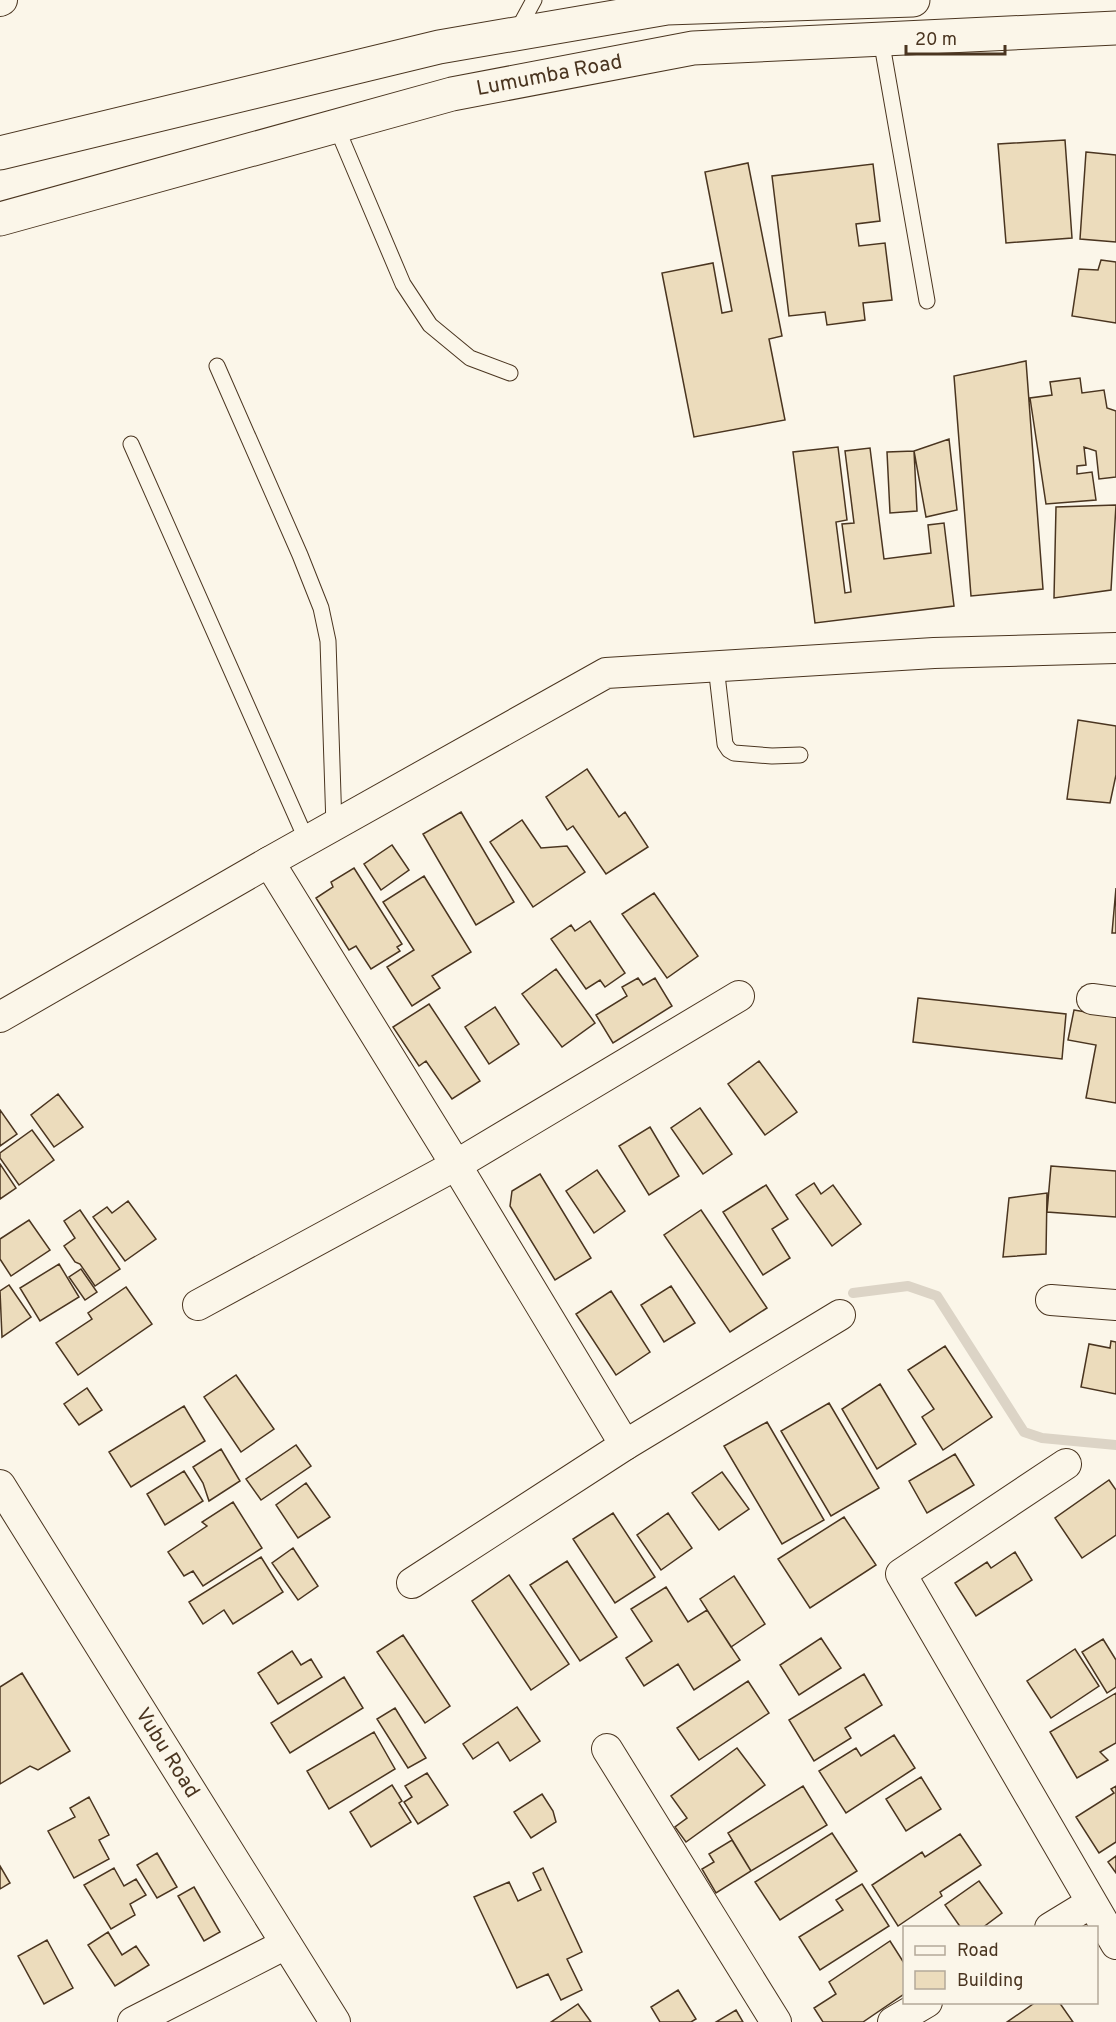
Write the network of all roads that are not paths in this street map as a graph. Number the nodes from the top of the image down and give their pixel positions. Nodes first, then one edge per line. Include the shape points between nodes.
1 (534, 0) edge
2 (908, 0) edge
3 (913, 0) edge
4 (1116, 28) edge
5 (516, 33) junction
6 (881, 39) junction
7 (336, 126) junction
8 (0, 153) edge
9 (0, 219) edge
10 (927, 301) dead end
11 (217, 366) dead end
12 (510, 373) dead end
13 (131, 444) dead end
14 (1116, 648) edge
15 (716, 666) junction
16 (800, 755) dead end
17 (334, 826) junction
18 (308, 841) junction
19 (269, 862) junction
20 (739, 996) dead end
21 (0, 1017) edge
22 (456, 1165) junction
23 (1051, 1300) dead end
24 (198, 1305) dead end
25 (1116, 1305) edge
26 (840, 1315) dead end
27 (625, 1445) junction
28 (1066, 1464) dead end
29 (0, 1485) edge
30 (412, 1583) dead end
31 (607, 1749) dead end
32 (1091, 1903) junction
33 (1053, 1926) edge
34 (286, 1944) junction
35 (1116, 1944) edge
36 (924, 2004) edge
37 (133, 2022) edge
38 (335, 2022) edge
39 (776, 2022) edge
40 (893, 2022) edge

1 - 5 lane
2 - 3 main road
2 - 5 main road via 667,8
4 - 6 main road, Lumumba Road
5 - 8 main road via 439,47
6 - 7 main road, Lumumba Road via 693,48 452,94
6 - 10 lane
7 - 9 main road, Lumumba Road
7 - 12 lane via 403,284 430,325 470,358
11 - 17 lane via 321,608 328,641
13 - 18 lane
14 - 15 street via 934,653
15 - 16 lane via 725,744 729,750
15 - 17 street via 606,673
17 - 18 street
18 - 19 street
19 - 21 street
19 - 22 street
20 - 22 street
22 - 24 street
22 - 27 street
23 - 25 street
26 - 27 street
27 - 30 street
28 - 32 street via 901,1574
29 - 34 street, Vubu Road
31 - 39 street
32 - 33 street
32 - 35 street
34 - 37 street
34 - 38 street, Vubu Road
36 - 40 street

